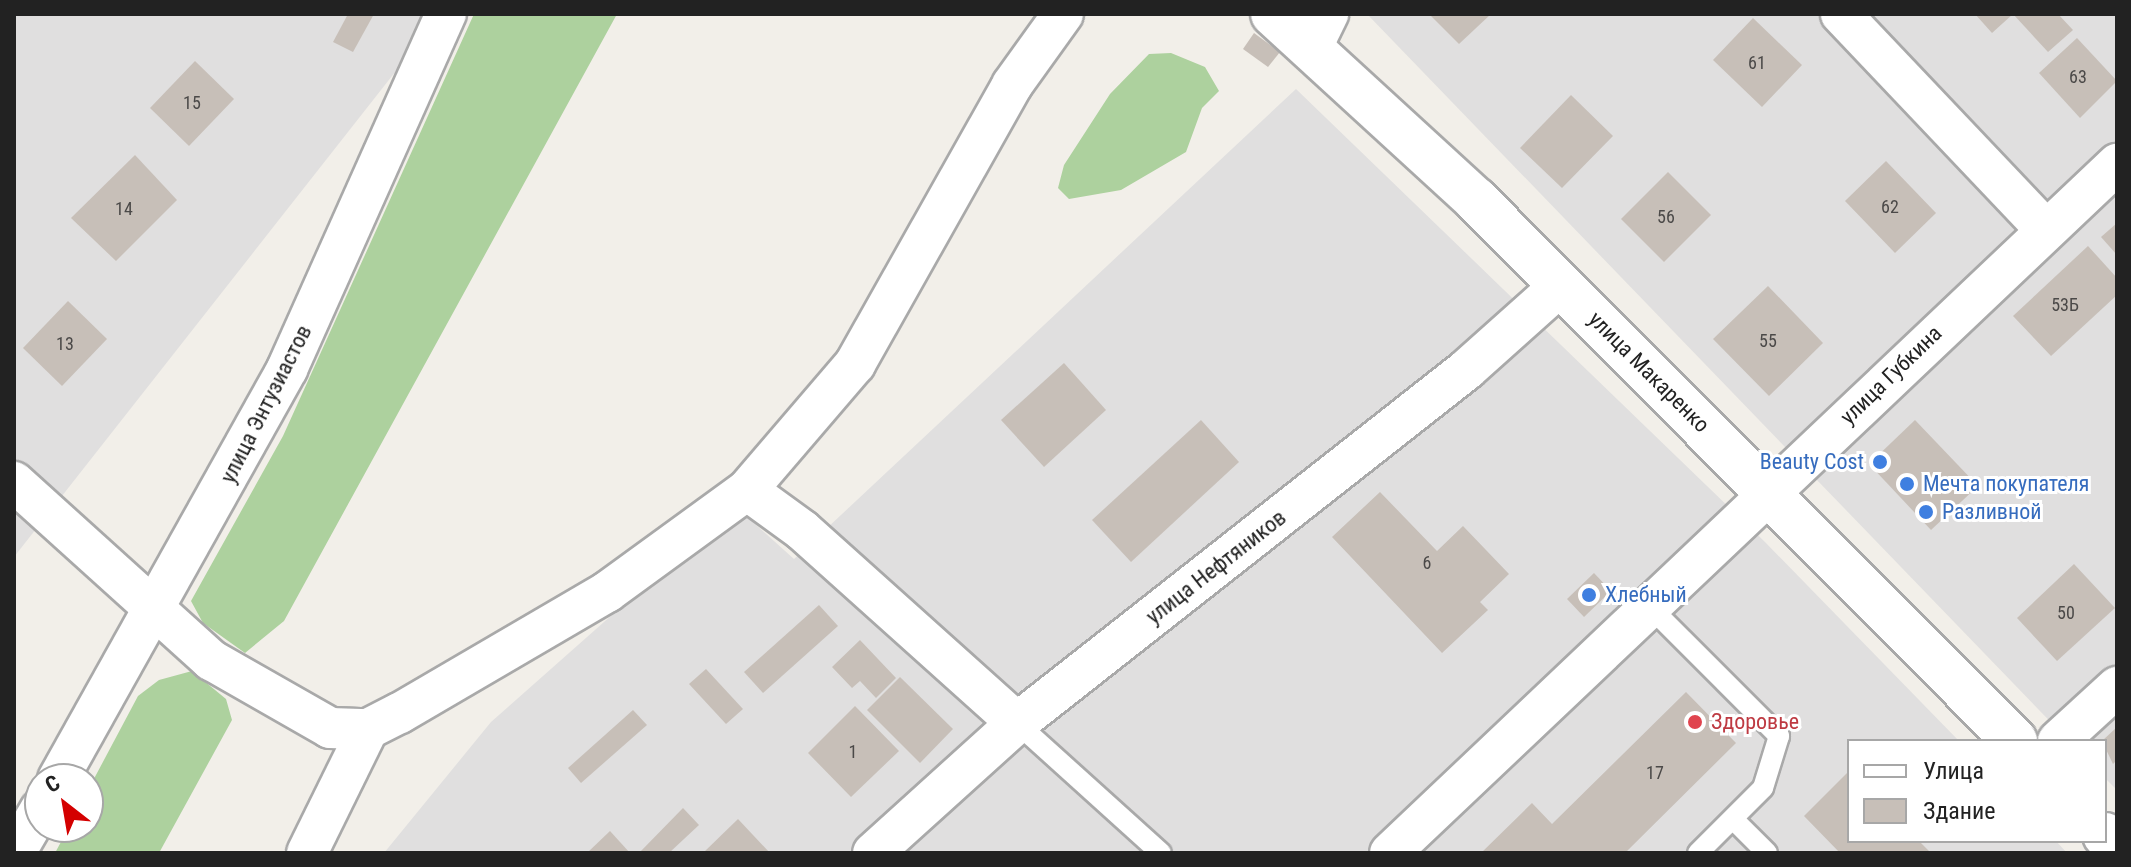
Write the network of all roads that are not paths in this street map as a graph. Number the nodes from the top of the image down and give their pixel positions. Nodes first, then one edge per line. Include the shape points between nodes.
1 (446, 14) edge
2 (1063, 14) edge
3 (1273, 14) edge
4 (1841, 14) edge
5 (1320, 30) edge
6 (2117, 164) edge
7 (2045, 229) junction
8 (1561, 285) junction
9 (14, 482) edge
10 (747, 490) junction
11 (1769, 491) junction
12 (1649, 606) junction
13 (154, 611) junction
14 (2117, 687) edge
15 (1017, 723) junction
16 (368, 729) junction
17 (2013, 739) edge
18 (2060, 739) edge
19 (67, 763) edge
20 (1733, 819) junction
21 (307, 853) edge
22 (873, 853) edge
23 (1161, 853) edge
24 (1390, 853) edge
25 (1698, 853) edge
26 (1767, 853) edge

1 - 13 street, улица Энтузиастов via 287,369
2 - 10 street via 1012,85 855,364
3 - 5 street, улица Макаренко
4 - 7 street
5 - 8 street, улица Макаренко
6 - 7 street, улица Губкина
7 - 11 street, улица Губкина
8 - 11 street, улица Макаренко
8 - 15 street, улица Нефтяников via 1466,370
9 - 13 street
10 - 15 street via 802,530
10 - 16 street via 607,592
11 - 12 street, улица Губкина
11 - 17 street, улица Макаренко
12 - 20 lane via 1779,736 1763,788
12 - 24 street, улица Губкина
13 - 16 street via 235,678 301,718
13 - 19 street, улица Энтузиастов
14 - 18 street
15 - 22 street, улица Нефтяников
15 - 23 lane
16 - 21 street
20 - 25 lane
20 - 26 lane

